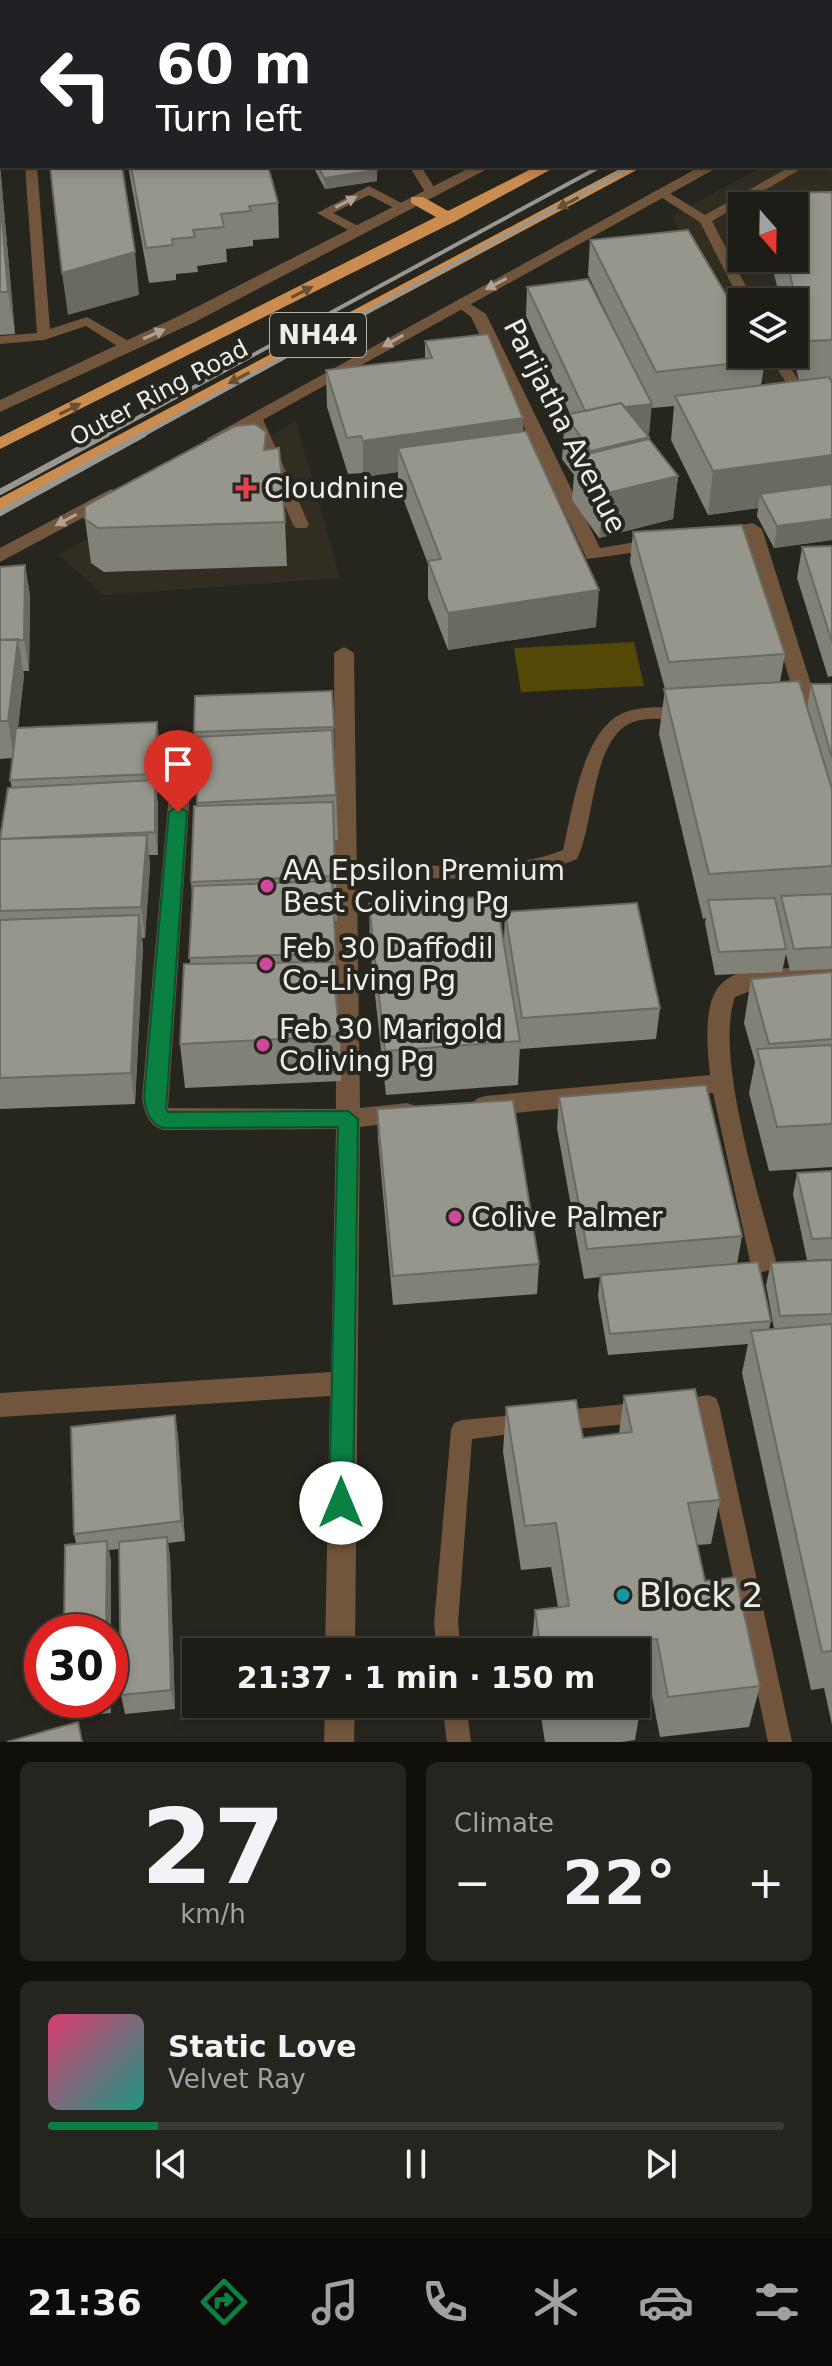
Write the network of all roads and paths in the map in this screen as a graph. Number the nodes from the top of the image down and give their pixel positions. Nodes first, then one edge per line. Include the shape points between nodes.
1 (31, 168) edge
2 (481, 168) edge
3 (545, 168) edge
4 (632, 168) edge
5 (708, 168) edge
6 (796, 168) edge
7 (417, 170) edge
8 (662, 194) junction
9 (417, 200) junction
10 (450, 218) junction
11 (705, 220) junction
12 (357, 231) junction
13 (740, 288) edge
14 (461, 303) junction
15 (44, 336) junction
16 (0, 340) edge
17 (127, 346) junction
18 (784, 368) edge
19 (832, 402) edge
20 (0, 407) edge
21 (255, 417) junction
22 (0, 444) edge
23 (200, 447) edge
24 (133, 484) edge
25 (0, 505) edge
26 (301, 525) dead end
27 (0, 556) edge
28 (344, 653) dead end
29 (832, 703) edge
30 (807, 704) junction
31 (784, 706) edge
32 (707, 712) edge
33 (183, 749) dead end
34 (346, 870) junction
35 (832, 977) edge
36 (722, 1083) junction
37 (457, 1108) edge
38 (426, 1111) edge
39 (348, 1119) junction
40 (763, 1261) dead end
41 (342, 1383) junction
42 (0, 1405) edge
43 (340, 1638) edge
44 (448, 1638) edge
45 (340, 1718) edge
46 (456, 1718) edge
47 (339, 1742) edge
48 (459, 1742) edge
49 (780, 1742) edge

1 - 15 lane
2 - 9 street
3 - 10 highway, Outer Ring Road / NH44
4 -> 25 highway, Outer Ring Road / NH44
5 - 8 street
6 - 11 lane
7 - 9 lane
8 - 11 lane
8 -> 14 street
9 - 10 highway
9 - 12 street
12 -> 9 lane via 323,213 369,190
22 -> 10 highway, Outer Ring Road / NH44
11 - 13 lane
17 -> 12 street
14 -> 21 street
14 - 30 street, Parijatha Avenue via 478,314 594,555 753,529
15 - 16 lane
15 - 17 lane via 87,321
17 - 20 street
18 - 19 lane via 797,389
21 - 23 street
21 - 26 lane
24 -> 27 street
28 - 34 street
29 - 30 street
30 - 31 lane
32 - 34 lane via 630,717 606,733 571,854 563,859 515,867
33 - 39 street via 156,1111 163,1120
34 - 39 street
35 - 36 street via 747,979 725,991 715,1013
36 - 37 street
36 - 40 street
38 - 39 street
39 - 41 street
41 - 42 street
41 - 43 street
44 - 49 lane via 462,1430 708,1405
45 - 47 street
46 - 48 lane

